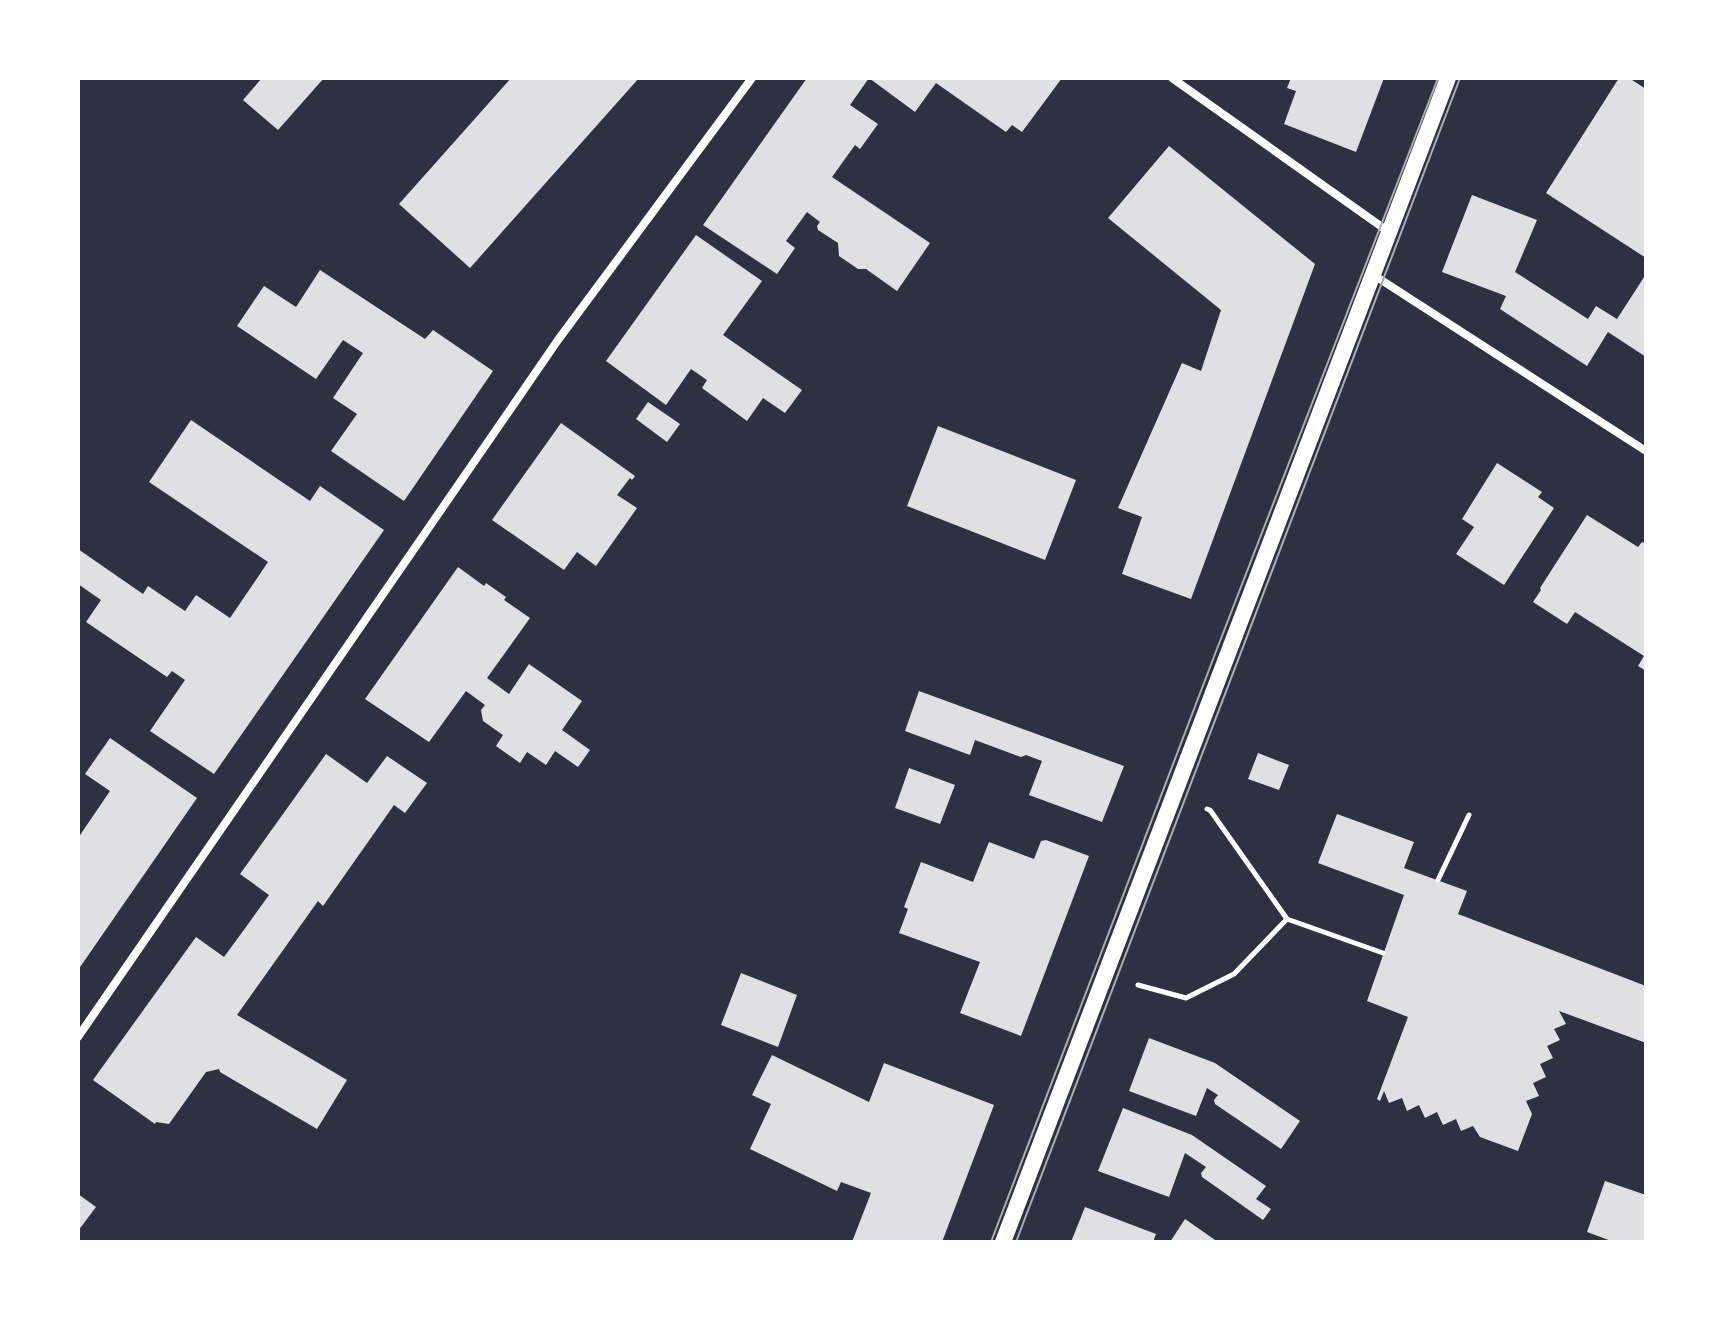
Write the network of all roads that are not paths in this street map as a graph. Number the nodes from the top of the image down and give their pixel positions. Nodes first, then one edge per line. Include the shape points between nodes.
1 (752, 78) edge
2 (1172, 78) edge
3 (1448, 78) edge
4 (1389, 232) junction
5 (1372, 274) junction
6 (1646, 451) edge
7 (78, 1037) edge
8 (1003, 1242) edge

1 - 7 street via 558,340
2 - 4 street
3 - 4 main road
4 - 5 main road
5 - 6 street
5 - 8 main road

